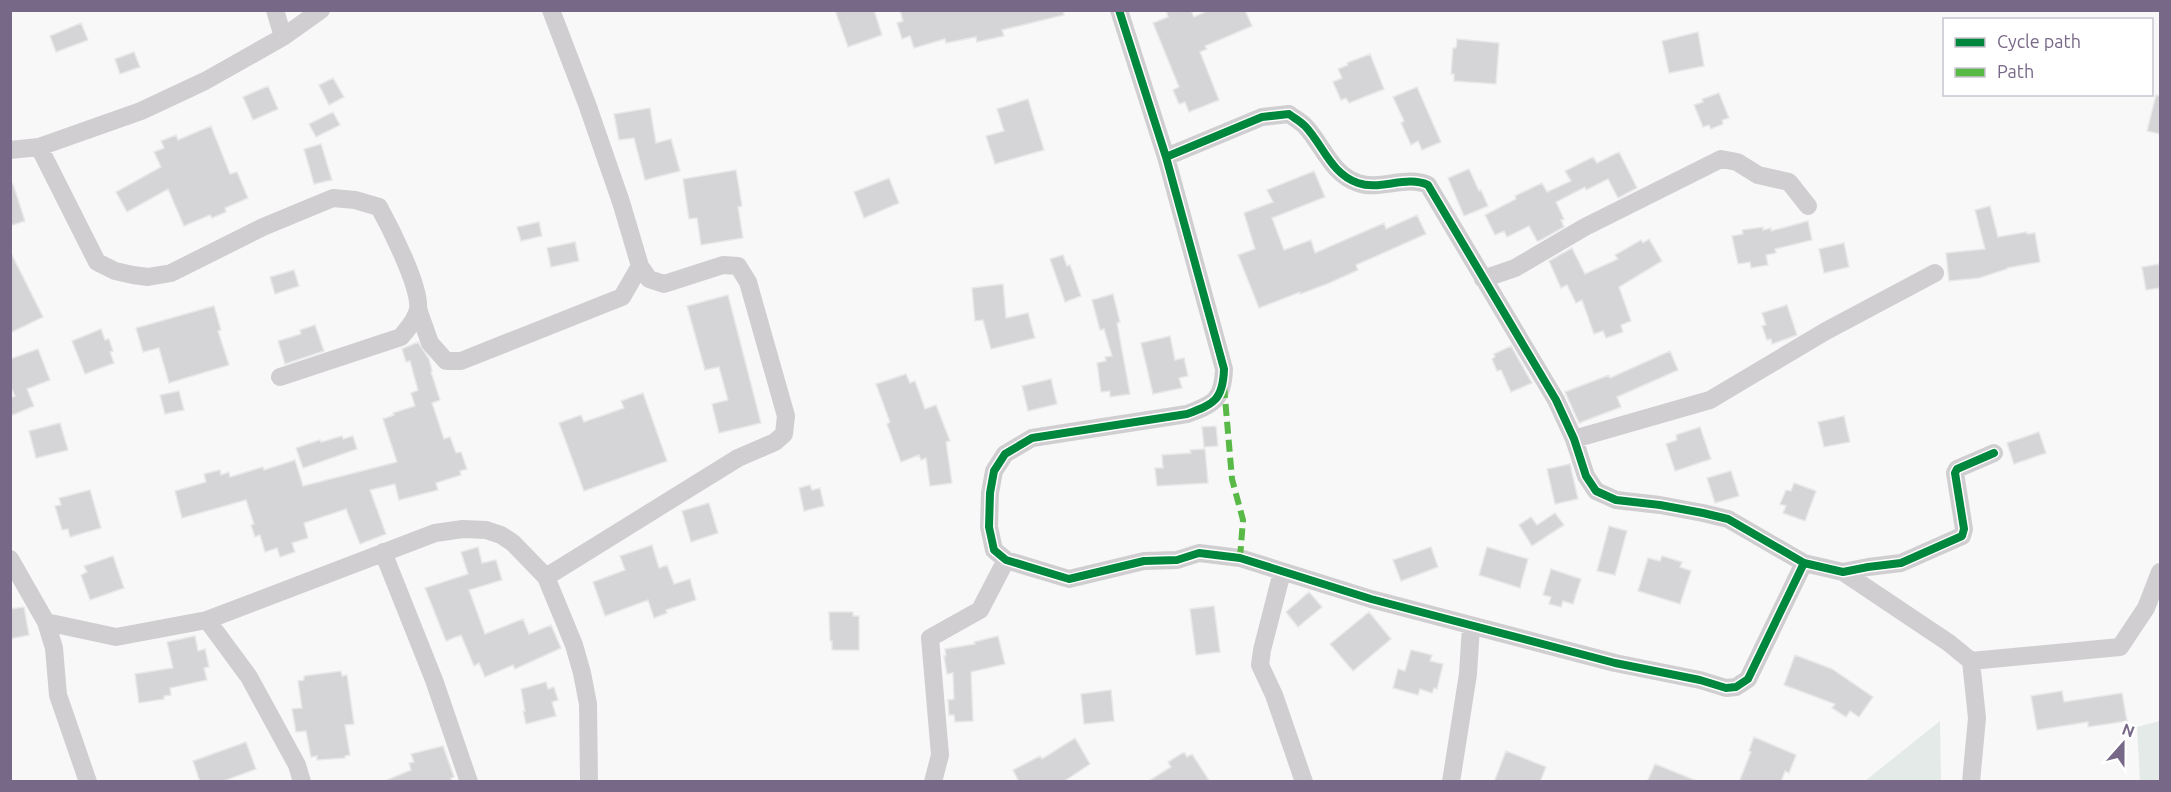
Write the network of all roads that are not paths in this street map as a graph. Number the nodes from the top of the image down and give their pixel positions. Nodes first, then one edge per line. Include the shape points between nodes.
1 (275, 10) edge
2 (321, 10) edge
3 (551, 10) edge
4 (1119, 10) edge
5 (283, 37) junction
6 (39, 147) junction
7 (10, 150) edge
8 (1166, 157) junction
9 (1809, 206) dead end
10 (640, 266) junction
11 (1935, 273) dead end
12 (1483, 279) junction
13 (418, 309) junction
14 (279, 377) dead end
15 (1574, 439) junction
16 (1994, 453) dead end
17 (383, 552) junction
18 (10, 559) edge
19 (1006, 560) junction
20 (1804, 563) junction
21 (1282, 572) junction
22 (1844, 572) junction
23 (2160, 572) edge
24 (546, 577) junction
25 (207, 620) junction
26 (46, 622) junction
27 (1471, 626) junction
28 (1971, 662) junction
29 (88, 782) edge
30 (302, 782) edge
31 (469, 782) edge
32 (589, 782) edge
33 (933, 782) edge
34 (1304, 782) edge
35 (1451, 782) edge
36 (1971, 782) edge

1 - 5 street
2 - 5 street
3 - 10 street via 587,104
4 - 8 street
5 - 6 street via 151,106
6 - 7 street
6 - 13 street via 97,262 115,271 148,277 171,273 263,227 333,198 355,200 379,207 418,296
8 - 12 street via 1262,117 1289,114 1304,125 1344,176 1365,185 1428,185
8 - 19 street via 1224,369 1224,386 1211,405 1187,414 1032,438 1005,454 994,471 989,527 994,550
9 - 12 street via 1789,182 1758,175 1737,162 1720,159 1585,227 1515,268
10 - 13 street via 622,297 461,361 446,361 430,343
10 - 24 street via 649,279 664,284 723,265 738,266 748,282 786,416 784,434 738,458
11 - 15 street via 1826,331 1710,400
12 - 15 street via 1556,400
13 - 14 street via 401,336
15 - 20 street via 1586,477 1596,491 1616,500 1728,519
16 - 22 street via 1955,473 1962,536 1901,563
17 - 24 street via 435,533 486,530 513,543
17 - 25 street
17 - 31 street
18 - 26 street
19 - 21 street via 1069,579 1144,561 1177,560 1200,553 1240,558
19 - 33 street via 980,610 930,638 940,755
20 - 22 street
20 - 27 street via 1748,679 1736,687 1615,663
21 - 27 street
21 - 34 street via 1260,665
22 - 28 street
23 - 28 street via 2146,608 2120,647
24 - 32 street via 582,673 588,704
25 - 26 street via 116,637
25 - 30 street via 249,677 297,765
26 - 29 street via 54,648 58,695
27 - 35 street via 1468,674
28 - 36 street via 1977,718

